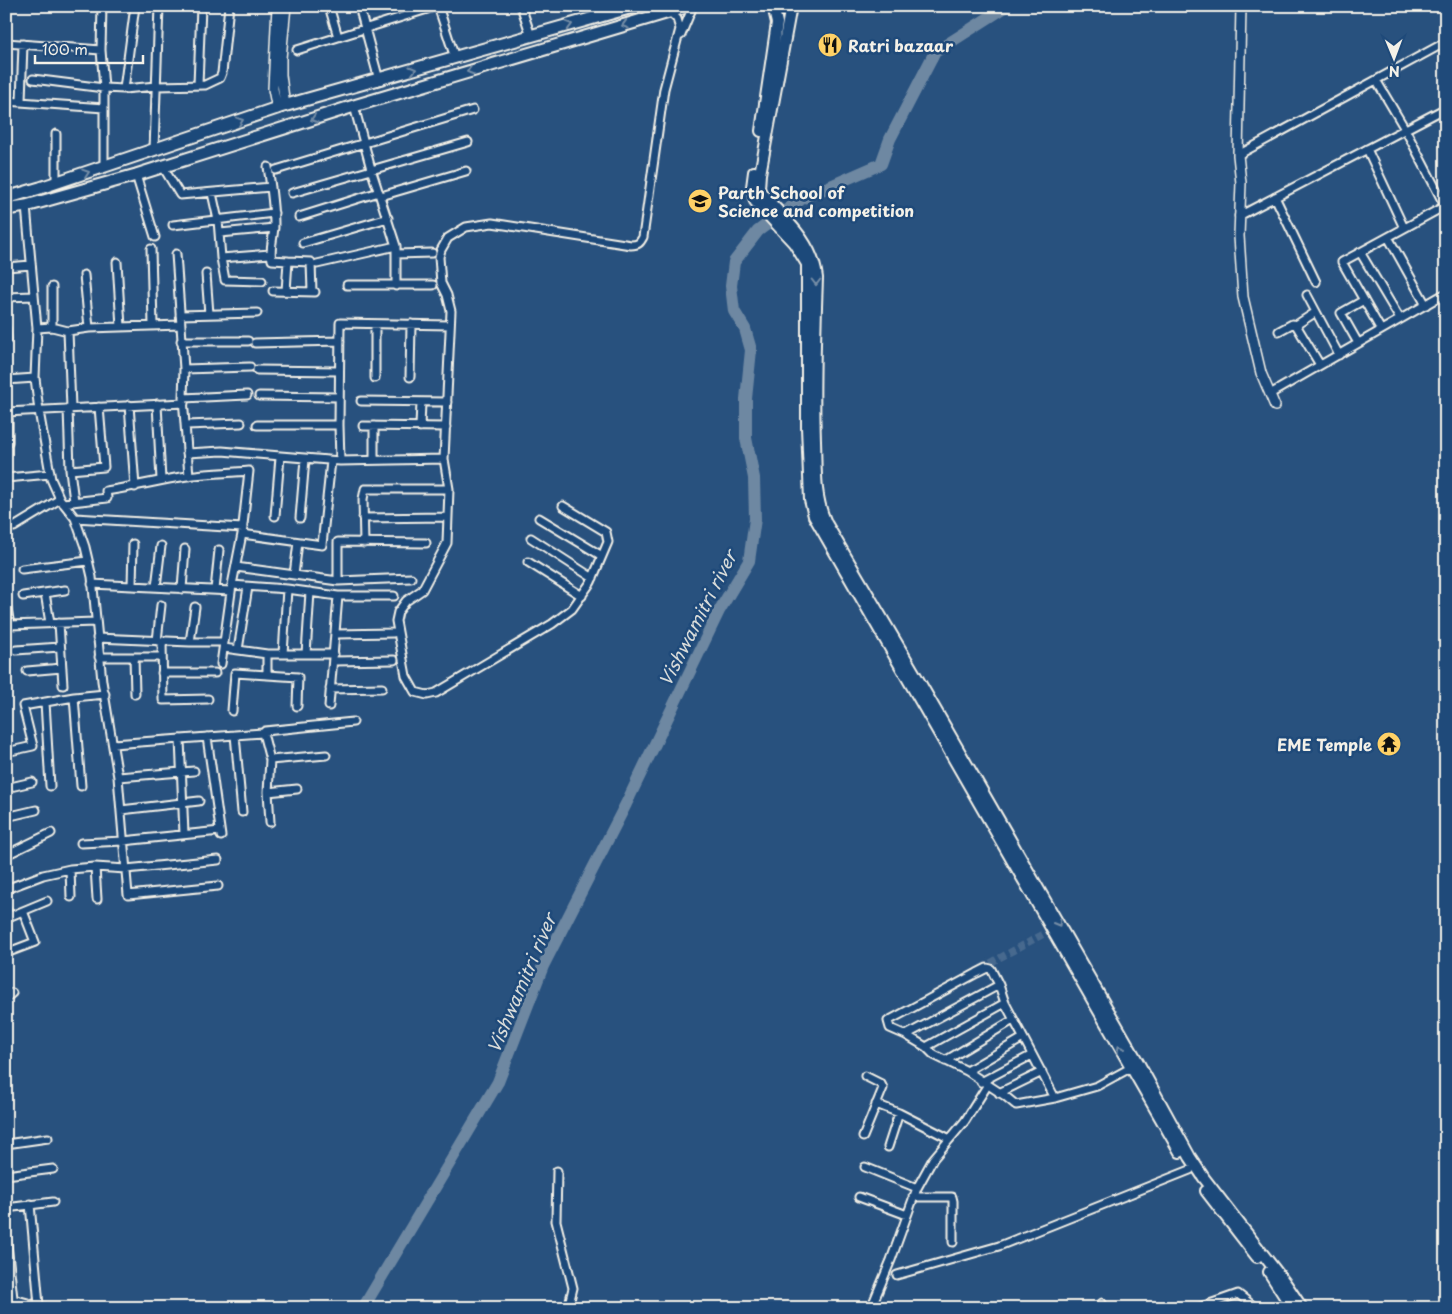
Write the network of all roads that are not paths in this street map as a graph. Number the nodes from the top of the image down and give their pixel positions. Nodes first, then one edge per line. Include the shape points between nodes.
1 (102, 6) edge
2 (135, 6) edge
3 (159, 6) edge
4 (201, 6) edge
5 (229, 6) edge
6 (276, 6) edge
7 (286, 6) edge
8 (329, 6) edge
9 (359, 6) edge
10 (437, 6) edge
11 (521, 6) edge
12 (636, 6) edge
13 (689, 6) edge
14 (694, 6) edge
15 (773, 6) edge
16 (791, 6) edge
17 (1241, 6) edge
18 (670, 12) junction
19 (364, 29) junction
20 (532, 36) junction
21 (338, 37) junction
22 (678, 40) junction
23 (1446, 42) edge
24 (6, 43) edge
25 (23, 44) junction
26 (101, 50) junction
27 (297, 50) dead end
28 (455, 58) junction
29 (33, 79) dead end
30 (379, 80) junction
31 (1376, 80) junction
32 (198, 85) junction
33 (156, 86) junction
34 (104, 88) junction
35 (124, 89) junction
36 (6, 101) edge
37 (21, 101) junction
38 (354, 106) junction
39 (281, 107) junction
40 (104, 108) junction
41 (1446, 108) edge
42 (473, 110) dead end
43 (1404, 129) junction
44 (56, 134) dead end
45 (468, 142) dead end
46 (364, 143) junction
47 (1367, 149) junction
48 (154, 150) junction
49 (1238, 155) junction
50 (104, 167) junction
51 (163, 167) junction
52 (268, 167) dead end
53 (371, 169) junction
54 (276, 170) dead end
55 (466, 170) dead end
56 (136, 175) junction
57 (56, 183) junction
58 (271, 187) junction
59 (212, 193) junction
60 (292, 193) dead end
61 (380, 194) junction
62 (758, 197) junction
63 (1274, 197) junction
64 (6, 198) edge
65 (26, 206) junction
66 (1445, 206) edge
67 (6, 210) edge
68 (274, 213) junction
69 (1239, 216) junction
70 (298, 217) dead end
71 (388, 218) junction
72 (218, 220) junction
73 (173, 225) dead end
74 (274, 228) junction
75 (1404, 228) junction
76 (220, 232) junction
77 (1388, 236) junction
78 (155, 238) dead end
79 (303, 244) dead end
80 (151, 249) dead end
81 (396, 250) junction
82 (1360, 252) junction
83 (432, 253) dead end
84 (176, 254) dead end
85 (270, 254) junction
86 (221, 258) junction
87 (288, 261) junction
88 (117, 262) dead end
89 (317, 264) dead end
90 (31, 265) junction
91 (6, 267) edge
92 (84, 274) dead end
93 (206, 274) dead end
94 (262, 281) dead end
95 (1316, 282) dead end
96 (347, 285) dead end
97 (396, 286) junction
98 (433, 286) dead end
99 (52, 287) dead end
100 (273, 291) dead end
101 (286, 291) junction
102 (1446, 293) edge
103 (1307, 295) dead end
104 (34, 296) junction
105 (6, 297) edge
106 (1364, 300) junction
107 (1426, 305) junction
108 (1316, 312) junction
109 (258, 313) dead end
110 (209, 314) junction
111 (180, 315) junction
112 (1400, 319) junction
113 (180, 324) junction
114 (375, 324) junction
115 (411, 324) junction
116 (153, 325) junction
117 (450, 325) junction
118 (1296, 325) junction
119 (52, 327) junction
120 (121, 327) junction
121 (6, 328) edge
122 (37, 328) junction
123 (89, 328) junction
124 (1279, 330) dead end
125 (1381, 330) junction
126 (68, 331) junction
127 (7, 340) edge
128 (181, 341) junction
129 (340, 341) junction
130 (1358, 343) junction
131 (1339, 355) junction
132 (1320, 365) junction
133 (250, 367) dead end
134 (184, 369) junction
135 (257, 370) dead end
136 (339, 371) junction
137 (410, 377) dead end
138 (35, 378) junction
139 (375, 378) dead end
140 (6, 380) edge
141 (1270, 394) junction
142 (247, 395) dead end
143 (259, 396) dead end
144 (339, 397) junction
145 (183, 400) junction
146 (361, 401) dead end
147 (421, 402) junction
148 (447, 402) junction
149 (157, 404) junction
150 (129, 405) junction
151 (1275, 406) dead end
152 (99, 407) junction
153 (70, 408) junction
154 (39, 410) junction
155 (7, 412) edge
156 (241, 423) dead end
157 (186, 425) junction
158 (257, 425) dead end
159 (339, 425) junction
160 (363, 426) dead end
161 (374, 426) junction
162 (420, 427) junction
163 (446, 427) junction
164 (8, 442) dead end
165 (187, 453) junction
166 (280, 457) junction
167 (306, 459) junction
168 (444, 459) junction
169 (374, 460) junction
170 (331, 461) junction
171 (340, 461) junction
172 (70, 470) junction
173 (50, 474) junction
174 (189, 476) junction
175 (6, 478) edge
176 (161, 480) junction
177 (135, 487) junction
178 (449, 489) junction
179 (62, 501) junction
180 (74, 501) junction
181 (563, 506) dead end
182 (275, 516) dead end
183 (447, 517) junction
184 (75, 518) junction
185 (300, 518) dead end
186 (362, 518) junction
187 (539, 518) dead end
188 (6, 528) edge
189 (243, 531) junction
190 (531, 538) dead end
191 (298, 542) junction
192 (364, 543) junction
193 (426, 543) dead end
194 (133, 544) dead end
195 (161, 546) dead end
196 (185, 549) dead end
197 (219, 550) dead end
198 (602, 556) junction
199 (88, 561) junction
200 (528, 562) dead end
201 (236, 567) junction
202 (22, 569) dead end
203 (294, 575) junction
204 (411, 578) dead end
205 (593, 578) junction
206 (338, 581) junction
207 (92, 584) junction
208 (132, 586) junction
209 (156, 587) junction
210 (248, 587) junction
211 (182, 588) junction
212 (232, 588) junction
213 (287, 589) junction
214 (65, 590) dead end
215 (215, 590) junction
216 (310, 592) junction
217 (45, 593) junction
218 (23, 596) dead end
219 (338, 596) junction
220 (394, 596) dead end
221 (582, 596) junction
222 (6, 603) edge
223 (161, 605) dead end
224 (195, 606) dead end
225 (95, 622) junction
226 (58, 623) junction
227 (50, 624) junction
228 (394, 633) dead end
229 (336, 634) junction
230 (97, 638) junction
231 (159, 641) junction
232 (190, 642) junction
233 (224, 645) junction
234 (60, 647) junction
235 (16, 650) dead end
236 (238, 650) junction
237 (267, 654) junction
238 (283, 654) junction
239 (306, 654) junction
240 (99, 657) junction
241 (134, 657) junction
242 (162, 657) junction
243 (334, 658) junction
244 (394, 660) dead end
245 (221, 664) dead end
246 (62, 668) junction
247 (27, 671) dead end
248 (162, 673) junction
249 (214, 673) dead end
250 (266, 675) junction
251 (63, 685) dead end
252 (382, 688) dead end
253 (330, 689) junction
254 (105, 694) junction
255 (135, 694) dead end
256 (74, 697) junction
257 (208, 699) dead end
258 (45, 702) junction
259 (297, 706) dead end
260 (330, 706) dead end
261 (232, 711) dead end
262 (353, 722) dead end
263 (264, 733) junction
264 (235, 735) junction
265 (208, 737) junction
266 (180, 739) junction
267 (113, 744) junction
268 (6, 752) edge
269 (326, 755) dead end
270 (270, 760) junction
271 (194, 771) dead end
272 (181, 772) junction
273 (118, 777) junction
274 (32, 782) dead end
275 (50, 786) dead end
276 (81, 786) dead end
277 (6, 788) edge
278 (297, 789) dead end
279 (268, 792) junction
280 (199, 802) dead end
281 (183, 803) junction
282 (36, 810) dead end
283 (121, 810) junction
284 (242, 812) dead end
285 (6, 817) edge
286 (270, 822) dead end
287 (51, 832) dead end
288 (184, 834) junction
289 (123, 841) junction
290 (80, 843) dead end
291 (6, 855) edge
292 (218, 860) dead end
293 (95, 867) junction
294 (70, 869) junction
295 (126, 869) junction
296 (218, 886) dead end
297 (6, 889) edge
298 (71, 897) dead end
299 (97, 899) dead end
300 (47, 901) dead end
301 (23, 910) junction
302 (7, 914) edge
303 (6, 953) edge
304 (999, 985) junction
305 (1005, 1003) junction
306 (1014, 1020) junction
307 (906, 1035) junction
308 (1023, 1038) junction
309 (926, 1047) junction
310 (1032, 1055) junction
311 (945, 1061) junction
312 (1135, 1066) junction
313 (967, 1071) junction
314 (1042, 1072) junction
315 (865, 1076) dead end
316 (984, 1084) junction
317 (1000, 1093) junction
318 (1055, 1098) junction
319 (876, 1104) junction
320 (899, 1113) junction
321 (863, 1137) dead end
322 (48, 1138) dead end
323 (950, 1139) junction
324 (6, 1144) edge
325 (888, 1147) dead end
326 (1190, 1166) junction
327 (865, 1168) dead end
328 (53, 1169) dead end
329 (557, 1171) dead end
330 (6, 1175) edge
331 (917, 1188) junction
332 (858, 1197) dead end
333 (914, 1197) junction
334 (53, 1202) dead end
335 (30, 1204) junction
336 (6, 1208) edge
337 (907, 1215) junction
338 (6, 1235) edge
339 (953, 1242) dead end
340 (1253, 1246) junction
341 (897, 1275) dead end
342 (10, 1297) edge
343 (43, 1306) edge
344 (568, 1308) edge
345 (871, 1308) edge
346 (1198, 1308) edge
347 (1256, 1308) edge
348 (1292, 1308) edge
349 (1302, 1308) edge

1 - 26 street
2 - 35 street
3 - 33 street
4 - 32 street
5 - 32 street via 222,73 212,83
6 - 39 street via 273,89
7 - 39 street
8 - 21 street
9 - 19 street
10 - 19 street
10 - 28 street
11 - 20 street
20 -> 12 main road
13 - 18 main road
14 - 22 street
15 - 62 main road via 777,23 774,51 752,186
16 - 62 main road
17 - 49 street
18 - 22 street via 677,18
18 -> 38 main road
19 - 21 street
19 - 30 street
20 - 28 main road
21 - 27 street
22 - 117 street via 664,89 641,242 631,246 492,223 466,228 448,238 439,257 442,283 451,310
23 - 31 street
24 - 25 street
25 - 26 street
25 - 37 street
26 - 34 street
30 -> 28 main road
29 - 34 street
30 - 39 main road
31 - 43 street
31 - 49 street
32 - 33 street
33 - 35 street
33 - 48 street
34 - 35 street
34 - 40 street
36 - 37 street
37 - 40 street
38 - 46 street
38 -> 51 main road
48 -> 39 main road
40 - 50 street
41 - 43 street
42 - 46 street
43 - 47 street
43 - 66 street
44 - 57 street
45 - 53 street
46 - 53 street
46 - 54 street
47 - 63 street
47 - 75 street
48 - 50 main road
49 - 69 street via 1241,183
57 -> 50 main road
51 - 56 main road
51 - 59 street via 180,195
52 - 58 street
53 - 60 street
53 - 61 street
55 - 61 street
56 - 65 main road
56 - 78 street
57 - 64 main road
58 - 59 street
58 - 68 street
59 - 72 street
61 - 70 street
61 - 71 street
62 - 312 main road via 813,258 817,278 813,364 816,487 821,512
63 - 69 street
63 - 95 street
65 - 67 main road
65 - 90 street
66 - 75 street
68 - 72 street
68 - 74 street
69 - 141 street via 1243,298 1261,373
71 - 79 street
71 - 81 street
72 - 73 street
72 - 76 street
74 - 76 street
74 - 85 street
75 - 77 street
76 - 86 street
77 - 82 street
77 - 107 street
80 - 116 street
81 - 83 street
81 - 89 street
81 - 97 street
82 - 106 street via 1342,262
82 - 112 street
84 - 111 street
85 - 86 street
85 - 87 street via 272,260
86 - 94 street via 225,280
87 - 101 street
87 - 101 street via 310,262 314,292
88 - 120 street
90 - 91 street
90 - 104 street
92 - 123 street
93 - 110 street
96 - 97 street
97 - 98 street
99 - 119 street
100 - 101 street
102 - 107 street
103 - 108 street
104 - 105 street
104 - 122 street
106 - 125 street
106 - 130 street via 1341,313
107 - 112 street
108 - 118 street
108 - 131 street
109 - 110 street
110 - 111 street
111 - 113 street
112 - 125 street
113 - 116 street
113 - 128 street
114 - 115 street
114 - 129 street via 340,323
114 - 139 street
115 - 117 street
115 - 137 street
116 - 120 street
117 - 148 street
118 - 124 street
118 - 132 street
119 - 122 street
119 - 126 street
120 - 123 street
121 - 127 street
122 - 138 street
123 - 126 street
125 - 130 street
126 - 153 street
128 - 129 street
128 - 134 street
129 - 136 street
130 - 131 street
131 - 132 street
132 - 141 street
133 - 134 street
134 - 145 street
135 - 136 street
136 - 144 street
138 - 140 street
138 - 154 street
141 - 151 street
142 - 145 street
143 - 144 street
144 - 159 street
145 - 149 street
145 - 157 street
146 - 147 street
147 - 148 street
147 - 162 street
148 - 163 street
149 - 150 street
149 - 176 street
150 - 152 street
150 - 177 street
152 - 153 street
152 - 172 street via 104,467
153 - 154 street
153 - 172 street
154 - 155 street
154 - 173 street
155 - 164 street
156 - 157 street
157 - 165 street
158 - 159 street
159 - 171 street
160 - 161 street
161 - 162 street
161 - 169 street
162 - 163 street
163 - 168 street
165 - 166 street via 222,451
165 - 174 street
166 - 167 street
166 - 182 street
167 - 170 street
167 - 185 street
168 - 169 street
168 - 178 street
169 - 171 street
170 - 171 street
170 - 191 street via 322,545
172 - 180 street
173 - 175 street
173 - 179 street
174 - 176 street
174 - 189 street via 249,471
176 - 177 street
177 - 180 street via 106,491 107,498
178 - 183 street
178 - 186 street via 365,489
179 - 180 street
179 - 184 street
179 - 188 street via 14,527
181 - 198 street via 606,532 608,542
183 - 186 street
183 - 221 street via 447,543 422,590 406,601 396,621 406,676 416,692 436,693 552,624 572,609
184 - 189 street
184 - 199 street
186 - 192 street
187 - 198 street
189 - 191 street
189 - 201 street
190 - 205 street
191 - 203 street
192 - 193 street
192 - 206 street via 338,542
194 - 208 street
195 - 209 street
196 - 211 street
197 - 215 street
198 - 205 street
199 - 202 street
199 - 207 street
200 - 221 street
201 - 203 street
201 - 212 street
203 - 206 street
204 - 206 street
205 - 221 street
207 - 208 street
207 - 225 street
208 - 209 street
209 - 211 street
210 - 212 street
210 - 213 street
210 - 236 street
211 - 215 street
212 - 215 street
212 - 233 street
213 - 216 street
213 - 238 street
214 - 217 street
216 - 219 street
216 - 239 street
217 - 218 street
217 - 227 street
219 - 220 street
219 - 229 street
222 - 227 street via 10,625
223 - 231 street
224 - 232 street
225 - 226 street
225 - 230 street
226 - 227 street
226 - 234 street
228 - 229 street
229 - 243 street
230 - 231 street
230 - 240 street
231 - 232 street
231 - 242 street
232 - 233 street
233 - 236 street
233 - 245 street
234 - 235 street
234 - 246 street
236 - 237 street
237 - 238 street
237 - 250 street
238 - 239 street
239 - 243 street
240 - 241 street
240 - 254 street
241 - 242 street
241 - 255 street
242 - 248 street
243 - 244 street
243 - 253 street
246 - 247 street
246 - 251 street
248 - 249 street
248 - 257 street via 163,700
250 - 259 street via 298,676
250 - 261 street via 235,673
252 - 253 street
253 - 260 street
254 - 256 street
254 - 267 street
256 - 258 street
256 - 276 street
258 - 268 street via 23,706 33,746
258 - 275 street
262 - 263 street
263 - 264 street
263 - 270 street
264 - 265 street
264 - 284 street
265 - 266 street
265 - 288 street via 220,833
266 - 267 street
266 - 272 street
267 - 273 street
269 - 270 street
270 - 279 street
271 - 272 street
272 - 273 street
272 - 281 street
273 - 283 street
274 - 277 street
278 - 279 street
279 - 286 street
280 - 281 street
281 - 283 street
281 - 288 street
282 - 285 street
283 - 289 street
287 - 291 street
288 - 289 street
289 - 290 street
289 - 295 street
292 - 295 street
293 - 294 street
293 - 295 street
293 - 299 street
294 - 297 street
294 - 298 street
295 - 296 street via 128,894
300 - 301 street
301 - 302 street
301 - 303 street via 35,942
304 - 305 street
304 - 307 street
304 - 307 street via 991,969 987,968 888,1022 890,1028
305 - 306 street
305 - 309 street
306 - 308 street
306 - 311 street
307 - 309 street
308 - 310 street
308 - 313 street
309 - 311 street
310 - 314 street
310 - 316 street
311 - 313 street
312 - 318 street via 1097,1086
312 - 326 main road
313 - 316 street
314 - 317 street
314 - 318 street
315 - 319 street via 883,1086
316 - 317 street
316 - 323 street via 965,1121
317 - 318 street via 1016,1105
319 - 320 street
319 - 321 street
320 - 323 street
320 - 325 street
322 - 324 street
323 - 331 street via 933,1159
326 - 340 main road via 1204,1178
326 - 341 street via 999,1246
327 - 331 street
328 - 330 street
329 - 344 street via 556,1221 573,1288
331 - 333 street
332 - 337 street
333 - 337 street
333 - 339 street via 952,1197
334 - 335 street
335 - 336 street
335 - 343 street
337 - 345 street
338 - 342 street
340 - 348 main road
340 - 349 main road
342 - 343 street
346 - 347 street via 1238,1294

